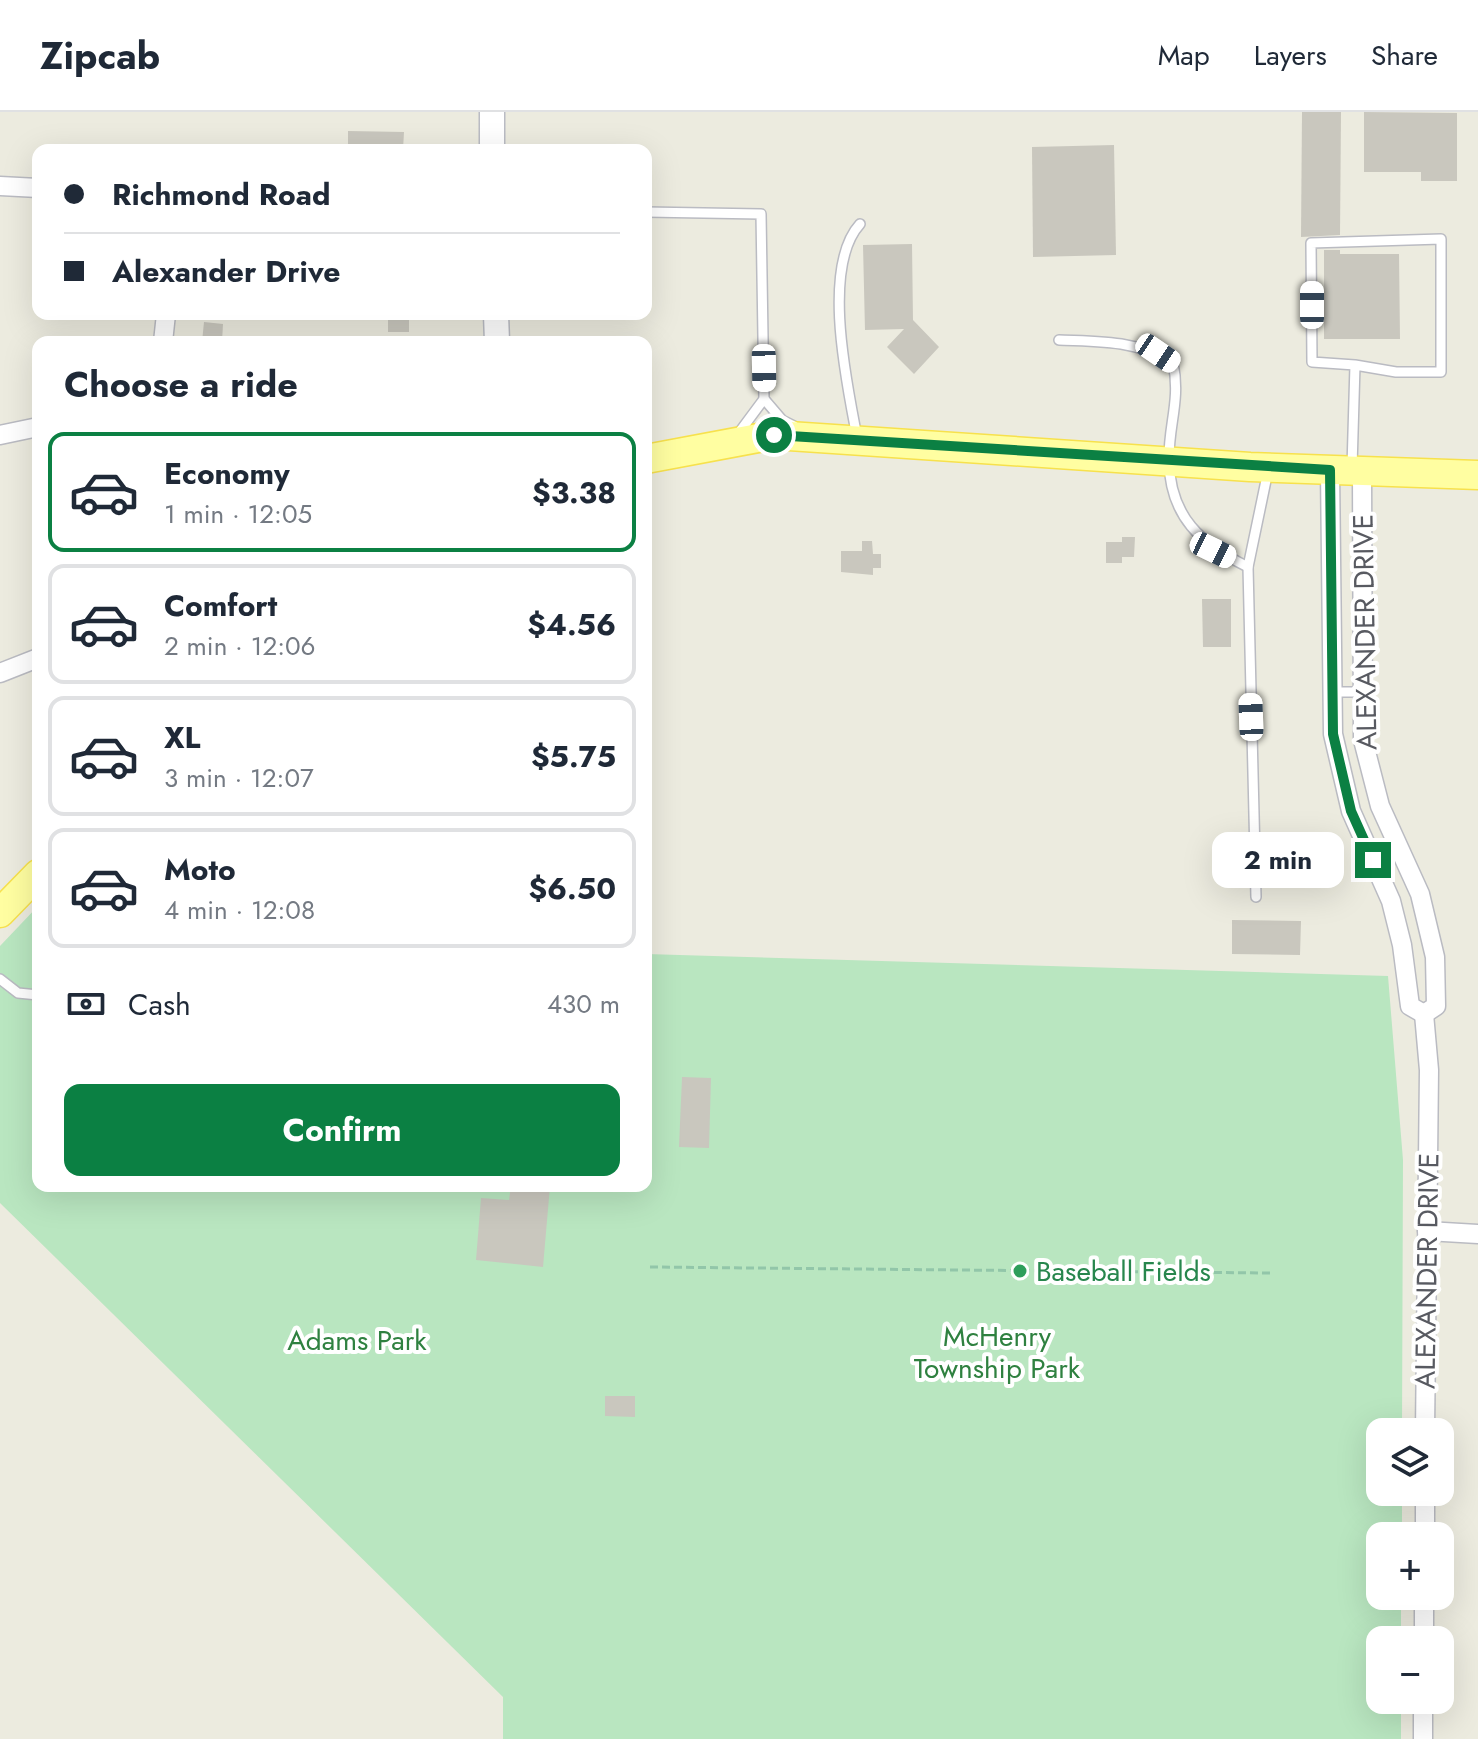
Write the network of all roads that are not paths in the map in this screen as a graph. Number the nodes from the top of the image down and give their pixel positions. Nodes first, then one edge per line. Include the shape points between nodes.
1 (492, 112) edge
2 (492, 144) edge
3 (0, 186) edge
4 (32, 188) edge
5 (652, 212) edge
6 (860, 224) dead end
7 (1059, 340) dead end
8 (1355, 365) junction
9 (764, 399) junction
10 (32, 428) edge
11 (0, 435) edge
12 (822, 438) junction
13 (857, 440) junction
14 (728, 443) junction
15 (652, 458) edge
16 (1169, 462) junction
17 (1268, 468) junction
18 (1348, 470) junction
19 (1478, 475) edge
20 (1248, 567) junction
21 (32, 660) edge
22 (0, 673) edge
23 (1331, 692) junction
24 (1363, 692) junction
25 (32, 880) edge
26 (1256, 897) dead end
27 (0, 913) edge
28 (0, 979) edge
29 (32, 994) edge
30 (1424, 1014) junction
31 (1427, 1231) junction
32 (1478, 1234) edge
33 (1425, 1418) edge
34 (1423, 1714) edge
35 (1423, 1739) edge

1 - 2 street
3 - 4 street
5 - 9 lane via 761,214
6 - 13 lane via 845,254 840,329
7 - 16 lane via 1108,341 1158,353 1173,363 1179,388
8 - 8 lane via 1441,372 1441,239 1311,243 1312,362
8 - 18 lane
9 - 12 lane via 782,420
9 - 14 lane
10 - 11 street
12 - 13 main road
12 - 14 main road via 774,435
13 - 16 main road
14 - 15 main road
16 - 17 main road
16 - 20 lane via 1181,517 1213,550
17 - 18 main road
17 - 20 lane
18 - 19 main road
18 - 23 street, ALEXANDER DRIVE
18 - 24 street, ALEXANDER DRIVE
20 - 26 lane
21 - 22 street
23 - 24 lane
23 - 30 street, ALEXANDER DRIVE via 1342,783 1391,901 1410,1006
24 - 30 street, ALEXANDER DRIVE via 1369,773 1417,884 1435,957 1436,1006
25 - 27 main road
28 - 29 lane via 18,993
30 - 31 street, ALEXANDER DRIVE via 1429,1070
31 - 32 street
31 - 33 street, ALEXANDER DRIVE
34 - 35 street

